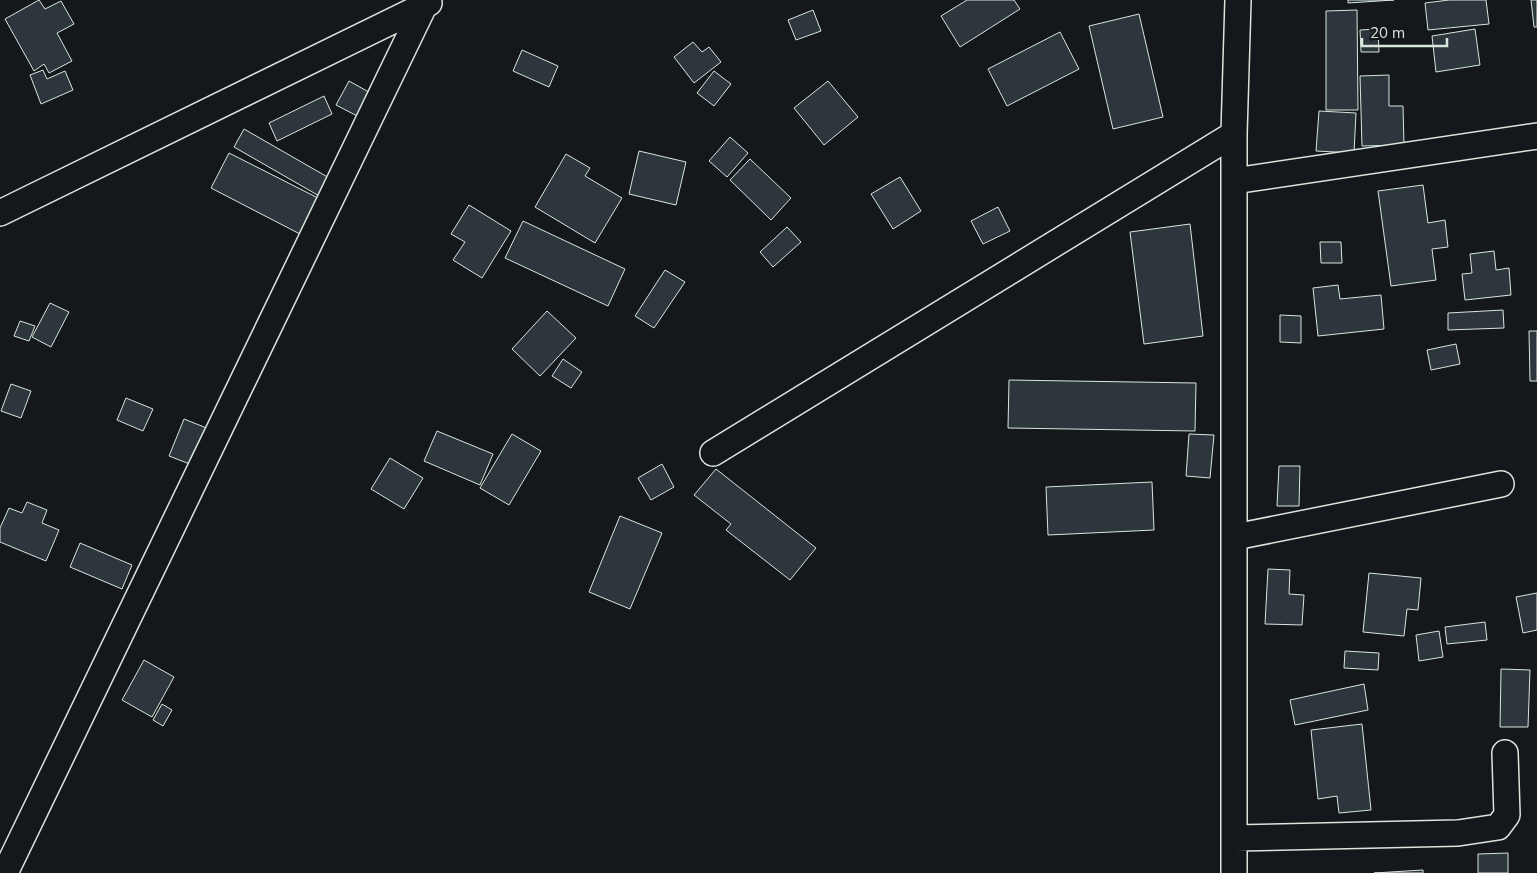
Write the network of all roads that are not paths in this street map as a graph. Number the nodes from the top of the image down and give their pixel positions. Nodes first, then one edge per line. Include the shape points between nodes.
1 (1238, 0) edge
2 (430, 3) edge
3 (1234, 134) junction
4 (1537, 136) edge
5 (1234, 180) junction
6 (0, 212) edge
7 (713, 453) dead end
8 (1501, 484) dead end
9 (1235, 537) junction
10 (1505, 753) dead end
11 (1235, 838) junction
12 (5, 873) edge
13 (1234, 873) edge

1 - 3 street
2 - 6 street
2 - 12 street
3 - 5 street
3 - 7 street
4 - 5 street
5 - 9 street
8 - 9 street
9 - 11 street
10 - 11 street via 1507,815 1498,826 1458,834
11 - 13 street

